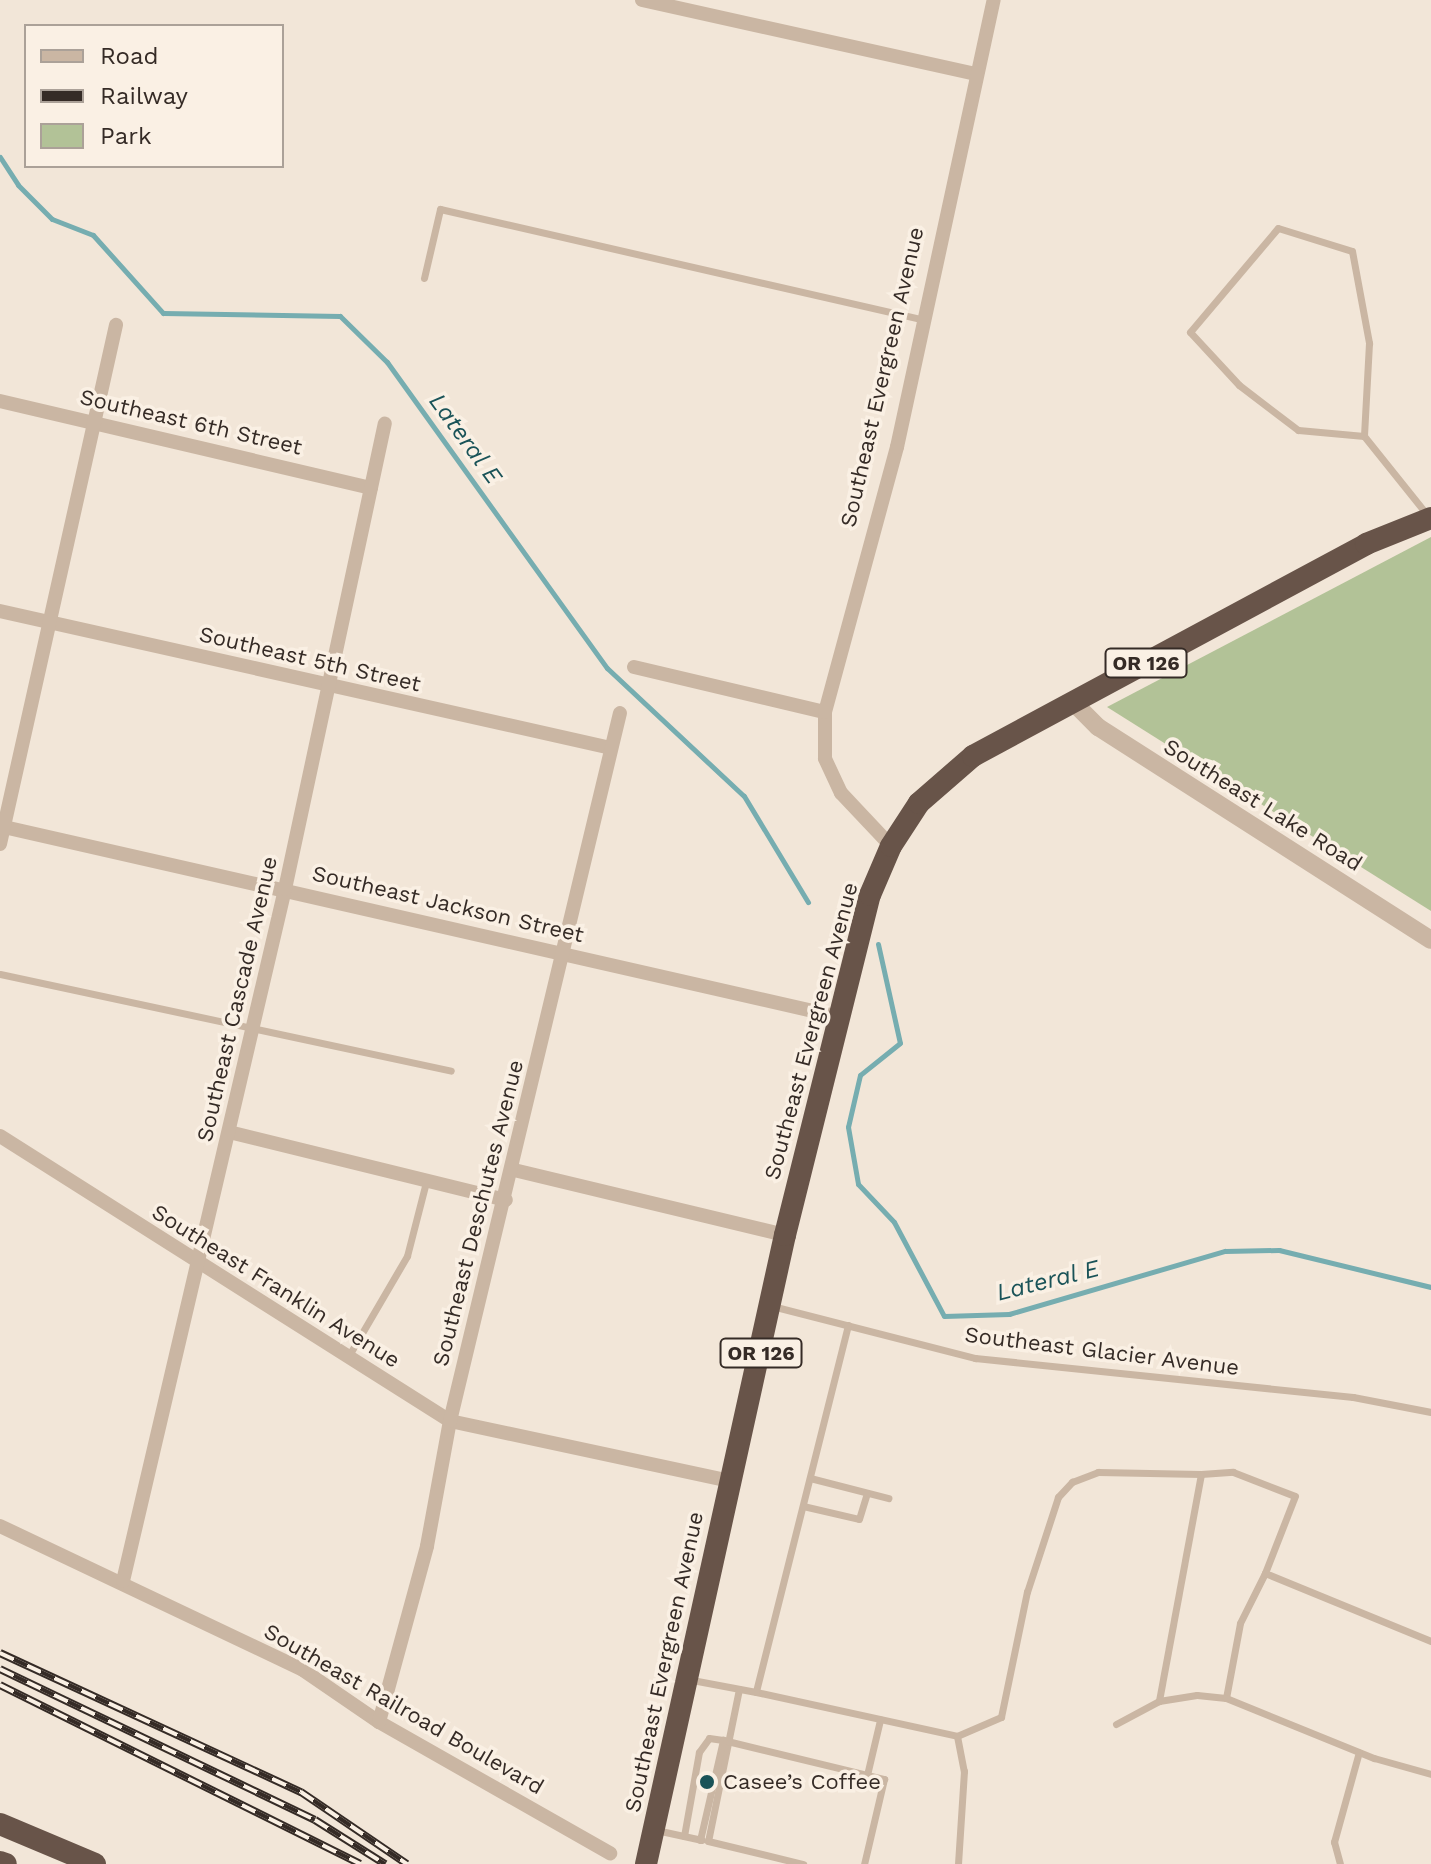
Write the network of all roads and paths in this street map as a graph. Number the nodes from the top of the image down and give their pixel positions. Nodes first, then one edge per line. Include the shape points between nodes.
1 (642, 0) edge
2 (994, 0) edge
3 (977, 74) junction
4 (424, 278) dead end
5 (924, 320) junction
6 (116, 325) dead end
7 (0, 401) edge
8 (93, 421) junction
9 (385, 424) dead end
10 (1364, 436) junction
11 (371, 488) junction
12 (1431, 518) edge
13 (0, 611) edge
14 (49, 622) junction
15 (634, 667) dead end
16 (328, 687) junction
17 (1074, 703) junction
18 (825, 712) junction
19 (620, 713) dead end
20 (611, 748) junction
21 (2, 826) edge
22 (0, 844) edge
23 (891, 846) junction
24 (285, 889) junction
25 (1431, 940) edge
26 (563, 952) junction
27 (0, 974) edge
28 (839, 1017) junction
29 (253, 1028) junction
30 (451, 1071) dead end
31 (229, 1132) junction
32 (0, 1136) edge
33 (514, 1170) junction
34 (426, 1180) junction
35 (506, 1200) junction
36 (785, 1235) junction
37 (197, 1264) junction
38 (772, 1306) junction
39 (848, 1325) junction
40 (348, 1357) junction
41 (1431, 1412) edge
42 (450, 1421) junction
43 (1201, 1474) junction
44 (810, 1478) junction
45 (731, 1481) junction
46 (867, 1493) junction
47 (888, 1498) dead end
48 (803, 1506) junction
49 (0, 1526) edge
50 (1265, 1573) junction
51 (123, 1581) junction
52 (1431, 1641) edge
53 (687, 1679) junction
54 (739, 1689) junction
55 (756, 1692) junction
56 (1226, 1698) junction
57 (1159, 1701) junction
58 (880, 1720) junction
59 (379, 1722) junction
60 (1116, 1724) dead end
61 (957, 1736) junction
62 (726, 1740) junction
63 (1359, 1752) junction
64 (1431, 1774) edge
65 (867, 1775) junction
66 (0, 1824) edge
67 (654, 1829) junction
68 (684, 1836) junction
69 (704, 1841) junction
70 (610, 1853) dead end
71 (0, 1862) edge
72 (6, 1864) edge
73 (95, 1864) edge
74 (646, 1864) edge
75 (803, 1864) edge
76 (864, 1864) edge
77 (958, 1864) edge
78 (1340, 1864) edge

1 - 3 street
2 - 3 street, Southeast Evergreen Avenue
3 - 5 street, Southeast Evergreen Avenue
4 - 5 lane via 440,209
5 - 18 street, Southeast Evergreen Avenue via 897,447
6 - 8 street
7 - 8 street, Southeast 6th Street
8 - 11 street, Southeast 6th Street
8 - 14 street
9 - 11 street, Southeast Cascade Avenue
10 - 10 lane via 1298,430 1239,385 1190,332 1278,228 1352,251 1369,343
10 - 12 lane
11 - 16 street, Southeast Cascade Avenue
12 - 17 highway, OR 126 via 1366,544
13 - 14 street, Southeast 5th Street
14 - 16 street, Southeast 5th Street
14 - 21 street
15 - 18 street
16 - 20 street, Southeast 5th Street
16 - 24 street, Southeast Cascade Avenue
17 - 23 highway, OR 126 via 973,756 940,781
17 - 25 street, Southeast Lake Road via 1098,727
18 - 23 street, Southeast Evergreen Avenue via 825,758 841,793
19 - 20 street, Southeast Deschutes Avenue
20 - 26 street, Southeast Deschutes Avenue
21 - 22 street
21 - 24 street, Southeast Jackson Street
23 - 28 highway, Southeast Evergreen Avenue / OR 126 via 870,895
24 - 26 street, Southeast Jackson Street
24 - 29 street, Southeast Cascade Avenue
26 - 28 street, Southeast Jackson Street
26 - 33 street, Southeast Deschutes Avenue
27 - 29 lane
28 - 36 highway, Southeast Evergreen Avenue / OR 126
29 - 30 lane
29 - 31 street, Southeast Cascade Avenue
31 - 34 street
31 - 37 street, Southeast Cascade Avenue
32 - 37 street, Southeast Franklin Avenue
33 - 35 street, Southeast Deschutes Avenue
33 - 36 street
34 - 35 street
34 - 40 lane via 407,1256
35 - 42 street, Southeast Deschutes Avenue
36 - 38 highway, Southeast Evergreen Avenue / OR 126
37 - 40 street, Southeast Franklin Avenue
37 - 51 street, Southeast Cascade Avenue
38 - 39 lane, Southeast Glacier Avenue
38 - 45 highway, Southeast Evergreen Avenue / OR 126
39 - 41 lane, Southeast Glacier Avenue via 975,1358 1353,1397
39 - 44 lane
40 - 42 street, Southeast Franklin Avenue
42 - 45 street, Southeast Franklin Avenue
42 - 59 street, Southeast Deschutes Avenue via 427,1546
43 - 50 lane via 1233,1472 1295,1496
43 - 57 lane
43 - 61 lane via 1098,1472 1072,1482 1058,1497 1027,1592 1001,1717
44 - 46 lane
44 - 48 lane
45 - 53 highway, Southeast Evergreen Avenue / OR 126
46 - 47 lane
46 - 48 lane via 859,1519
48 - 55 lane
49 - 51 street, Southeast Railroad Boulevard
50 - 52 lane
50 - 56 lane via 1240,1623
51 - 59 street, Southeast Railroad Boulevard via 303,1670
53 - 54 lane
53 - 67 highway, Southeast Evergreen Avenue / OR 126
54 - 55 lane
54 - 62 lane
55 - 58 lane
56 - 57 lane via 1197,1695
56 - 63 lane
57 - 60 lane
58 - 61 lane
58 - 65 lane
59 - 70 street, Southeast Railroad Boulevard
61 - 77 lane via 964,1771
62 - 65 lane
62 - 68 lane via 709,1738 699,1752
62 - 69 lane
63 - 64 lane
63 - 78 lane via 1334,1842
65 - 76 lane via 884,1779
66 - 73 highway
67 - 68 lane
67 - 74 highway, Southeast Evergreen Avenue / OR 126
68 - 69 lane
69 - 75 lane
71 - 72 highway

